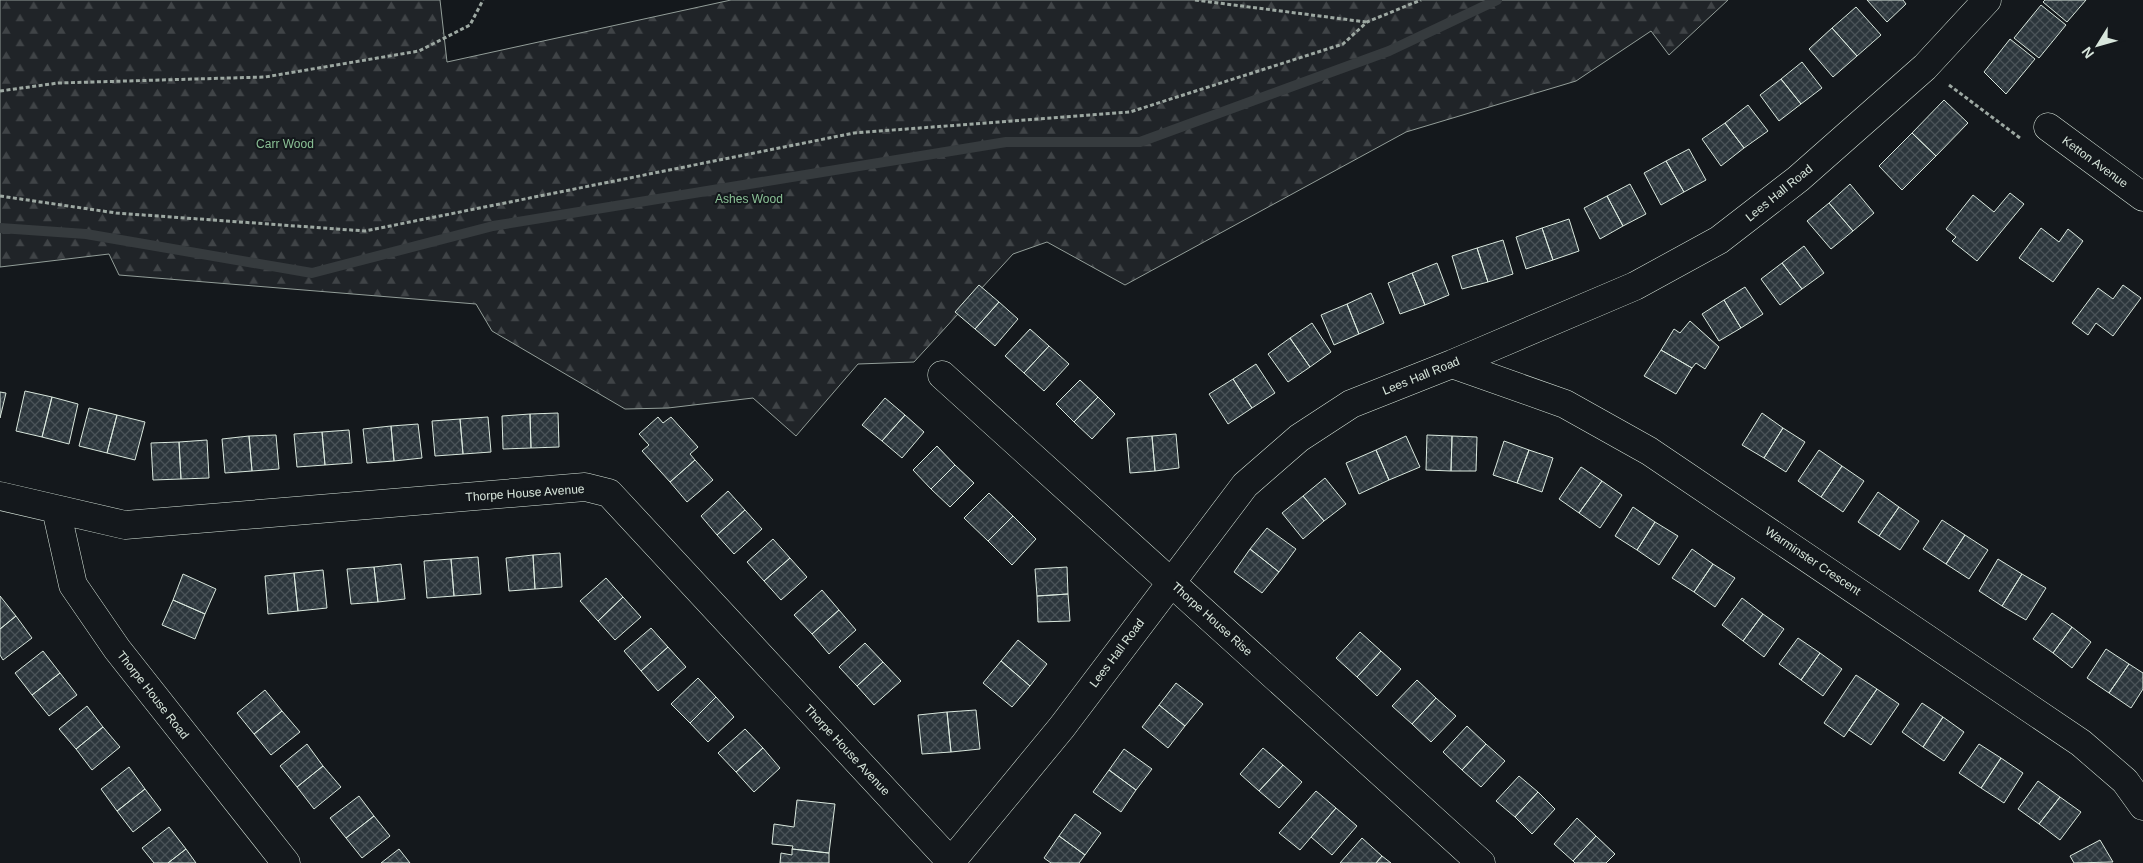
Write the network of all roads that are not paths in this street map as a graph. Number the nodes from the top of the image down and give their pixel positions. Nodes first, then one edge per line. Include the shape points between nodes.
1 (1987, 0) edge
2 (2048, 127) road end
3 (2143, 197) edge
4 (1452, 364) junction
5 (942, 375) dead end
6 (0, 496) edge
7 (56, 509) junction
8 (1170, 582) junction
9 (2143, 806) edge
10 (286, 863) edge
11 (951, 863) edge
12 (1481, 863) edge

1 - 4 street, Lees Hall Road via 1925,67 1798,179 1719,240 1635,286
2 - 3 street, Ketton Avenue
4 - 8 street, Lees Hall Road via 1351,404 1299,438 1246,486
4 - 9 street, Warminster Crescent via 1565,404 1649,451 2081,743 2125,781
5 - 8 street, Thorpe House Rise
6 - 7 street, Thorpe House Avenue
7 - 10 street, Thorpe House Road via 73,585 117,649
7 - 11 street, Thorpe House Avenue via 125,525 585,487 609,493
8 - 11 street, Lees Hall Road via 1062,727
8 - 12 street, Thorpe House Rise

